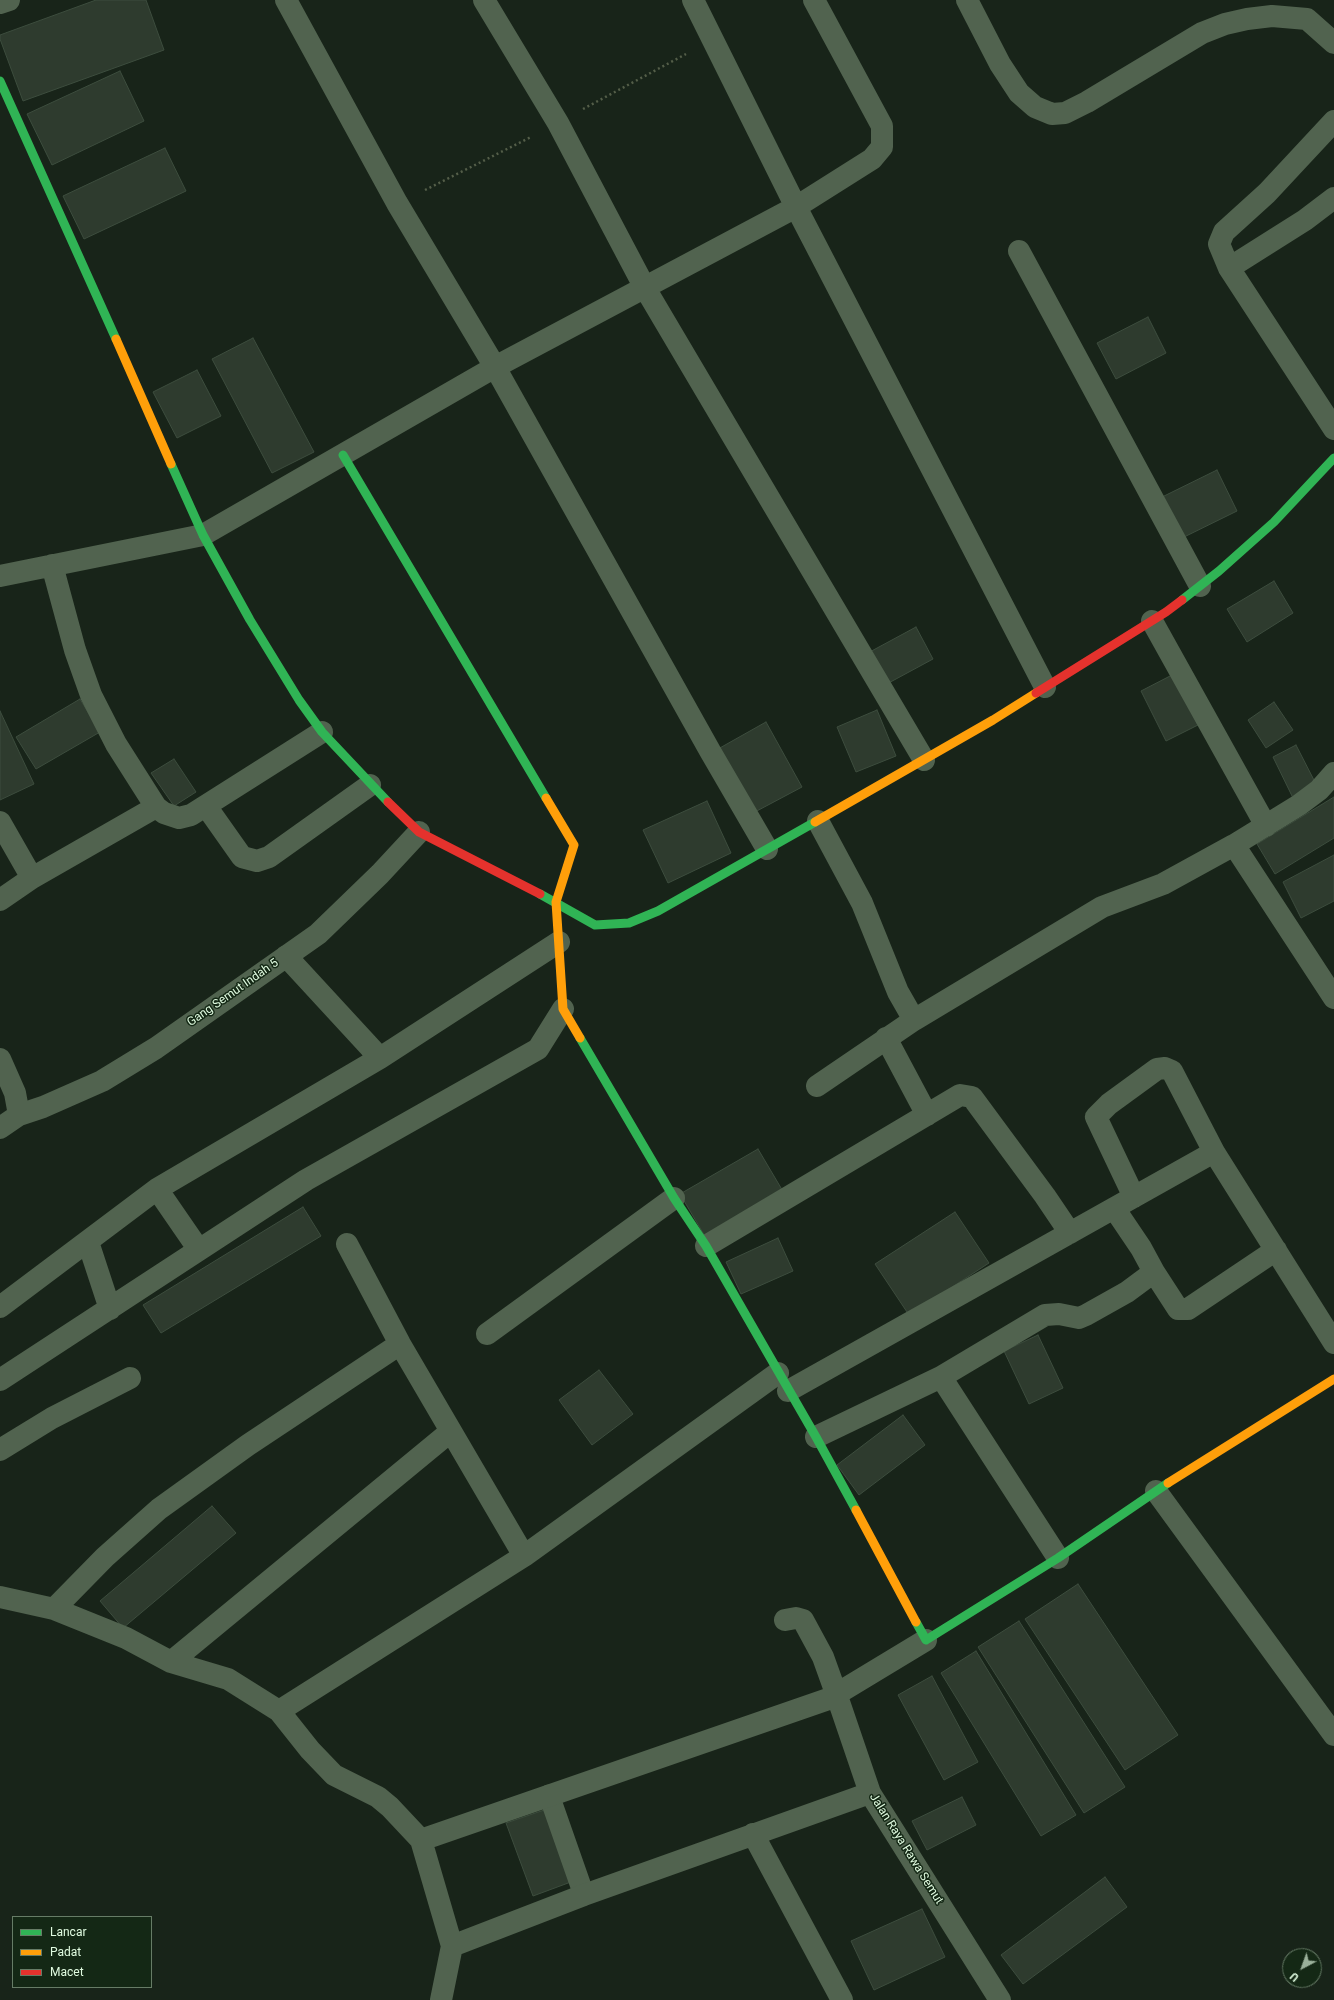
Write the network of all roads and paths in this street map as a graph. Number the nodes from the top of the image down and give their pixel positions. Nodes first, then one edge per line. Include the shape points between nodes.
1 (9, 0) edge
2 (286, 0) edge
3 (484, 0) edge
4 (693, 0) edge
5 (814, 0) edge
6 (967, 0) edge
7 (0, 3) edge
8 (1334, 43) edge
9 (0, 81) edge
10 (1334, 121) edge
11 (1334, 198) edge
12 (796, 207) junction
13 (1019, 251) dead end
14 (1229, 268) junction
15 (645, 288) junction
16 (495, 367) junction
17 (1334, 429) edge
18 (343, 455) junction
19 (1334, 458) edge
20 (203, 535) junction
21 (52, 565) junction
22 (0, 576) edge
23 (1200, 586) junction
24 (1152, 621) junction
25 (1045, 687) junction
26 (322, 732) junction
27 (924, 760) junction
28 (1334, 773) edge
29 (370, 785) junction
30 (206, 806) junction
31 (156, 807) junction
32 (818, 820) junction
33 (0, 822) edge
34 (1266, 826) junction
35 (419, 832) junction
36 (1234, 845) junction
37 (767, 849) junction
38 (32, 878) junction
39 (0, 900) edge
40 (556, 902) junction
41 (559, 942) junction
42 (286, 956) junction
43 (1334, 998) edge
44 (563, 1009) junction
45 (914, 1020) junction
46 (886, 1038) junction
47 (380, 1058) junction
48 (0, 1059) edge
49 (817, 1086) dead end
50 (19, 1115) junction
51 (927, 1115) junction
52 (0, 1128) edge
53 (1214, 1152) junction
54 (157, 1189) junction
55 (1134, 1197) junction
56 (674, 1198) junction
57 (1114, 1208) junction
58 (1070, 1233) junction
59 (88, 1242) junction
60 (346, 1244) dead end
61 (706, 1246) junction
62 (199, 1250) junction
63 (1276, 1250) junction
64 (1154, 1272) junction
65 (0, 1307) edge
66 (110, 1309) junction
67 (487, 1334) dead end
68 (1334, 1343) edge
69 (400, 1344) junction
70 (941, 1377) junction
71 (130, 1378) dead end
72 (1334, 1379) edge
73 (0, 1380) edge
74 (783, 1382) junction
75 (450, 1432) junction
76 (816, 1437) junction
77 (0, 1450) edge
78 (1156, 1491) junction
79 (524, 1556) junction
80 (1058, 1558) junction
81 (0, 1597) edge
82 (54, 1609) junction
83 (785, 1620) dead end
84 (926, 1640) junction
85 (172, 1662) junction
86 (838, 1696) junction
87 (279, 1711) junction
88 (1334, 1735) edge
89 (870, 1793) junction
90 (549, 1795) junction
91 (753, 1834) junction
92 (421, 1840) junction
93 (584, 1895) junction
94 (452, 1946) junction
95 (441, 2000) edge
96 (842, 2000) edge
97 (1000, 2000) edge

1 - 7 street
2 - 16 street via 397,203
3 - 15 street via 558,123
4 - 12 street
5 - 12 street via 882,126 882,141 879,151 872,159
6 - 8 street via 1000,64 1019,93 1035,106 1052,114 1065,113 1087,102 1202,33 1225,24 1272,16 1307,19
9 - 20 street
10 - 14 street via 1268,193 1224,232 1219,244
11 - 14 street via 1305,220
12 - 15 street
12 - 25 street
13 - 23 street
14 - 17 street
15 - 16 street
15 - 27 street
16 - 18 street
16 - 37 street
18 - 20 street
18 - 40 street via 574,845
19 - 23 street via 1274,522
20 - 21 street
20 - 26 street via 250,620 299,700
21 - 22 street
21 - 31 street via 75,650 92,694 116,744
23 - 24 street
24 - 25 street
24 - 34 street
25 - 27 street
26 - 29 street
26 - 30 street
27 - 32 street
28 - 34 street via 1318,790
29 - 30 street via 269,858 257,861 242,857
29 - 35 street
30 - 31 street via 191,815 179,818
31 - 38 street
32 - 37 street
32 - 45 street via 862,903 898,992
33 - 38 street
34 - 36 street
35 - 40 street
35 - 42 street, Gang Semut Indah 5 via 318,934
36 - 43 street
36 - 45 street via 1163,884 1102,907
37 - 40 street via 658,911 629,923 595,925
38 - 39 street
40 - 41 street
41 - 44 street
41 - 47 street
42 - 47 street
42 - 50 street, Gang Semut Indah 5 via 156,1048 102,1081
44 - 56 street
44 - 62 street via 538,1049 306,1180
45 - 46 street
46 - 49 street
46 - 51 street
47 - 54 street
48 - 50 street via 15,1093
50 - 52 street, Gang Semut Indah 5
51 - 58 street via 960,1095 972,1097
51 - 61 street
53 - 55 street
53 - 55 street via 1172,1071 1165,1068 1157,1069 1109,1104 1096,1117
53 - 63 street
54 - 59 street
54 - 62 street
55 - 57 street
56 - 61 street
56 - 67 street
57 - 58 street
57 - 64 street
58 - 74 street
59 - 65 street
59 - 66 street
60 - 69 street
61 - 74 street
62 - 66 street
63 - 64 street via 1188,1309 1178,1309
63 - 68 street
64 - 70 street via 1127,1292 1079,1318 1059,1314 1045,1315
66 - 73 street
69 - 75 street
69 - 82 street via 248,1445 159,1509 105,1557
70 - 76 street
70 - 80 street
71 - 77 street via 52,1418
72 - 78 street
74 - 76 street
74 - 79 street
75 - 79 street
75 - 85 street
76 - 84 street
78 - 80 street
78 - 88 street
79 - 87 street
80 - 84 street
81 - 82 street
82 - 85 street via 126,1638
83 - 86 street, Jalan Raya Rawa Semut via 803,1620 823,1657
84 - 86 street via 840,1692
85 - 87 street via 228,1679
86 - 89 street, Jalan Raya Rawa Semut
86 - 90 street
87 - 92 street via 334,1775 378,1797
89 - 91 street
89 - 97 street, Jalan Raya Rawa Semut
90 - 92 street
90 - 93 lane
91 - 93 street
91 - 96 street
92 - 94 street
93 - 94 street
94 - 95 street

